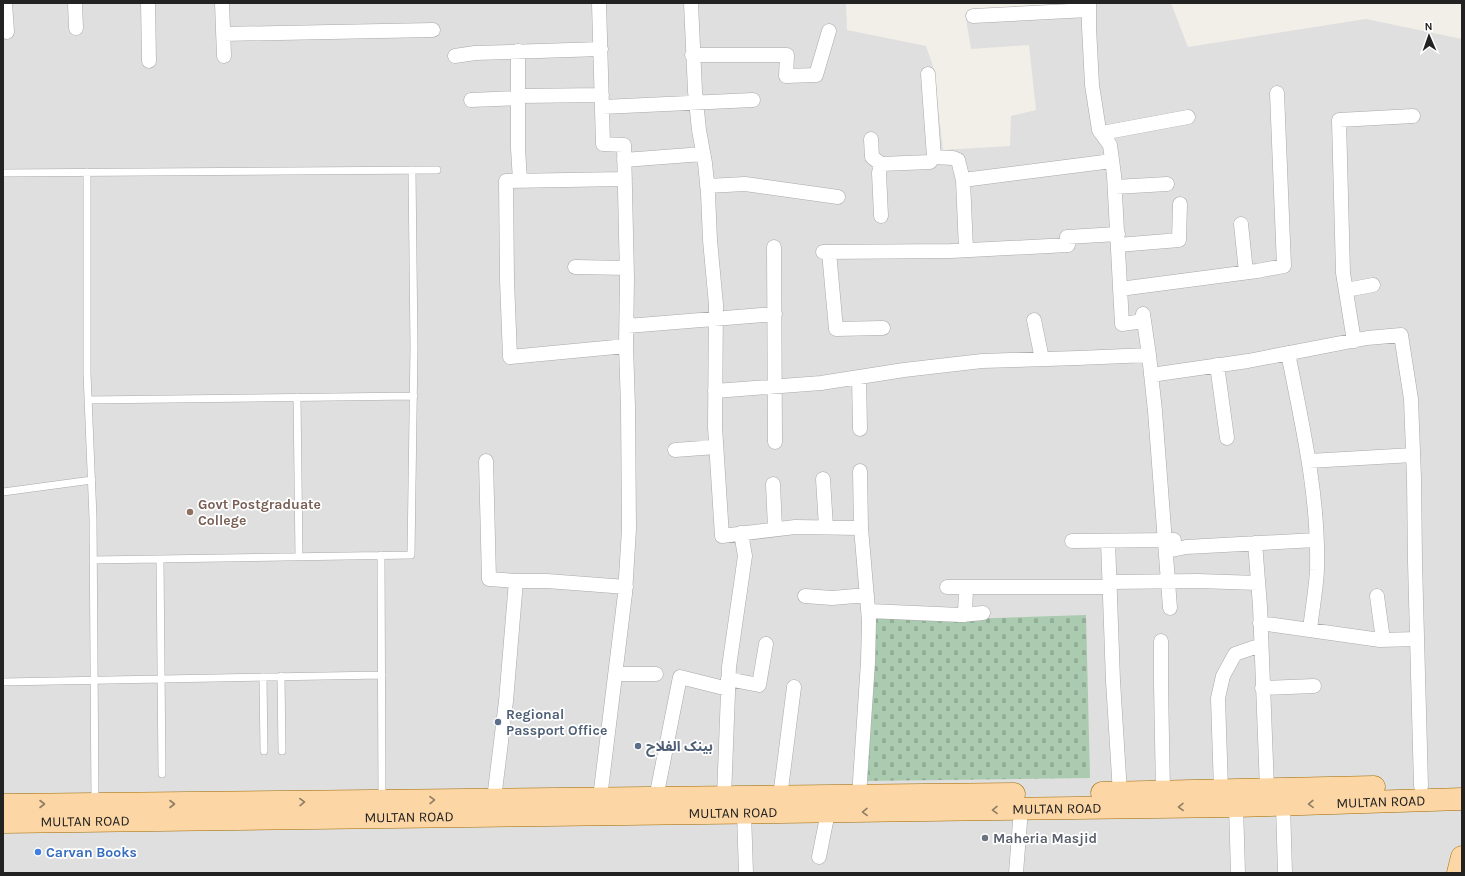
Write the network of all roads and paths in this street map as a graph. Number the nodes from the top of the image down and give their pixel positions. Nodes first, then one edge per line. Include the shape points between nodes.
1 (5, 3) edge
2 (75, 3) edge
3 (148, 3) edge
4 (222, 3) edge
5 (599, 3) edge
6 (691, 3) edge
7 (1089, 6) edge
8 (974, 16) dead end
9 (76, 28) dead end
10 (433, 30) dead end
11 (829, 31) dead end
12 (7, 32) dead end
13 (223, 34) junction
14 (601, 49) junction
15 (518, 51) junction
16 (692, 55) junction
17 (224, 56) dead end
18 (455, 56) dead end
19 (149, 61) dead end
20 (928, 74) dead end
21 (1277, 93) dead end
22 (519, 97) junction
23 (471, 100) dead end
24 (753, 100) dead end
25 (602, 101) junction
26 (696, 104) junction
27 (1413, 116) dead end
28 (1188, 117) dead end
29 (1102, 133) junction
30 (871, 139) dead end
31 (703, 154) junction
32 (934, 157) junction
33 (624, 160) junction
34 (1112, 161) junction
35 (880, 164) junction
36 (412, 170) junction
37 (437, 170) dead end
38 (3, 172) edge
39 (87, 172) junction
40 (625, 179) junction
41 (520, 180) junction
42 (963, 180) junction
43 (1167, 184) dead end
44 (707, 186) junction
45 (1115, 187) junction
46 (838, 197) dead end
47 (1180, 204) dead end
48 (881, 216) dead end
49 (1241, 224) dead end
50 (1118, 240) junction
51 (774, 247) dead end
52 (966, 250) junction
53 (575, 267) dead end
54 (627, 268) junction
55 (1246, 272) junction
56 (1373, 285) dead end
57 (1120, 289) junction
58 (1346, 290) junction
59 (775, 314) junction
60 (716, 318) junction
61 (1034, 320) dead end
62 (626, 326) junction
63 (883, 328) dead end
64 (1354, 341) junction
65 (626, 346) junction
66 (1288, 353) junction
67 (1149, 355) junction
68 (1042, 359) junction
69 (1217, 365) junction
70 (1151, 375) junction
71 (859, 377) junction
72 (775, 386) junction
73 (715, 391) junction
74 (414, 396) junction
75 (297, 397) junction
76 (88, 400) junction
77 (860, 429) dead end
78 (1227, 438) dead end
79 (775, 442) dead end
80 (716, 447) junction
81 (674, 450) dead end
82 (1413, 455) junction
83 (486, 461) dead end
84 (1309, 461) junction
85 (860, 471) dead end
86 (823, 479) dead end
87 (92, 480) junction
88 (773, 484) dead end
89 (3, 492) edge
90 (826, 527) junction
91 (775, 528) junction
92 (861, 528) junction
93 (741, 533) junction
94 (1180, 540) dead end
95 (1316, 540) junction
96 (1072, 541) dead end
97 (1108, 541) junction
98 (1255, 543) junction
99 (1166, 546) junction
100 (381, 556) junction
101 (299, 557) junction
102 (160, 559) junction
103 (93, 560) junction
104 (516, 581) junction
105 (1169, 581) junction
106 (1258, 583) junction
107 (1110, 584) junction
108 (626, 586) junction
109 (966, 587) junction
110 (948, 588) dead end
111 (867, 595) junction
112 (805, 596) dead end
113 (1378, 596) dead end
114 (1170, 608) dead end
115 (869, 611) junction
116 (983, 613) dead end
117 (965, 614) junction
118 (1260, 623) junction
119 (1310, 630) junction
120 (1417, 639) junction
121 (1383, 640) junction
122 (1161, 641) dead end
123 (766, 644) dead end
124 (1261, 645) junction
125 (382, 674) junction
126 (616, 674) junction
127 (656, 674) dead end
128 (281, 676) junction
129 (263, 677) junction
130 (161, 679) junction
131 (94, 680) junction
132 (3, 682) edge
133 (728, 684) junction
134 (1314, 686) dead end
135 (794, 687) dead end
136 (1262, 688) junction
137 (282, 750) dead end
138 (264, 751) dead end
139 (162, 774) dead end
140 (1462, 785) edge
141 (1421, 786) junction
142 (1267, 789) junction
143 (1221, 790) junction
144 (1163, 792) junction
145 (1120, 793) junction
146 (859, 796) junction
147 (724, 797) junction
148 (780, 797) junction
149 (600, 798) junction
150 (656, 798) junction
151 (494, 799) junction
152 (1462, 799) edge
153 (382, 801) junction
154 (95, 804) junction
155 (3, 805) edge
156 (1283, 805) junction
157 (1236, 806) junction
158 (1021, 809) junction
159 (828, 812) junction
160 (744, 813) junction
161 (3, 822) edge
162 (818, 857) dead end
163 (1462, 857) edge
164 (746, 873) edge
165 (1016, 873) edge
166 (1238, 873) edge
167 (1285, 873) edge
168 (1458, 873) edge

1 - 12 street
2 - 9 street
3 - 19 street
4 - 13 street
5 - 14 street
6 - 16 street
7 - 8 street
7 - 29 street via 1092,85 1099,130
10 - 13 street
11 - 16 street via 816,75 786,76 788,54
13 - 17 street
14 - 15 street
14 - 25 street
15 - 18 street
15 - 22 street
16 - 26 street
20 - 32 street
21 - 55 street via 1284,266
22 - 23 street
22 - 25 street
22 - 41 street
24 - 26 street
25 - 26 street
25 - 33 street via 603,144 624,145
26 - 31 street
27 - 58 street via 1339,120 1343,273
28 - 29 street
29 - 34 street via 1110,145
30 - 35 street via 872,157
31 - 33 street
31 - 44 street
32 - 35 street via 930,162
32 - 42 street via 958,160
33 - 40 street
34 - 42 street
34 - 45 street
35 - 48 street
36 - 37 lane
36 - 39 lane
36 - 74 lane
38 - 39 lane
39 - 76 lane
40 - 41 street
40 - 54 street
41 - 65 street via 506,181 510,357
42 - 52 street
43 - 45 street
44 - 46 street via 745,184
44 - 60 street
45 - 50 street
47 - 50 street via 1179,240
49 - 55 street
50 - 52 street via 1068,237 1068,245
50 - 57 street
51 - 59 street
52 - 63 street via 826,252 836,329
53 - 54 street
54 - 62 street
55 - 57 street
56 - 58 street
57 - 67 street via 1122,324 1143,317
58 - 64 street
59 - 60 street
59 - 72 street
60 - 62 street
60 - 73 street
61 - 68 street
62 - 65 street
64 - 66 street
64 - 82 street via 1401,335 1411,399
65 - 108 street
66 - 69 street
66 - 84 street
67 - 68 street
67 - 70 street
68 - 71 street via 982,360
69 - 70 street
69 - 78 street
70 - 99 street
71 - 72 street
71 - 77 street
72 - 73 street
72 - 79 street
73 - 80 street
74 - 75 lane
74 - 100 lane via 411,555
75 - 76 lane
75 - 101 lane
76 - 87 lane
80 - 81 street
80 - 93 street via 722,536
82 - 84 street
82 - 120 street
83 - 104 street via 489,579
84 - 95 street
85 - 92 street
86 - 90 street
87 - 89 lane
87 - 103 lane
88 - 91 street
90 - 91 street
90 - 92 street
91 - 93 street
92 - 111 street
93 - 133 street via 745,556
94 - 99 street
95 - 98 street
95 - 119 street via 1317,571
96 - 97 street
97 - 99 street
97 - 107 street
98 - 99 street
98 - 106 street
99 - 105 street
100 - 101 lane
100 - 125 lane
101 - 102 lane
102 - 103 lane
102 - 130 lane
103 - 131 lane
104 - 108 street
104 - 151 street via 506,702
105 - 106 street
105 - 107 street
105 - 114 street
106 - 118 street
107 - 109 street
107 - 145 street
108 - 126 street
109 - 110 street
109 - 117 street
111 - 112 street via 832,598
111 - 115 street
113 - 121 street
115 - 117 street
115 - 146 street
116 - 117 street
118 - 119 street
118 - 124 street
119 - 121 street
120 - 121 street
120 - 141 street
122 - 144 street
123 - 133 street via 759,685
124 - 136 street
124 - 143 street via 1235,654 1223,676 1218,698
125 - 128 lane
125 - 153 lane
126 - 127 street
126 - 149 street
128 - 129 lane
128 - 137 lane
129 - 130 lane
129 - 138 lane
130 - 131 lane
130 - 139 lane
131 - 132 lane
131 - 154 lane
133 - 147 street
133 - 150 street via 680,677
134 - 136 street
135 - 148 street
136 - 142 street
140 - 141 main road, MULTAN ROAD
141 - 142 main road, MULTAN ROAD
142 - 143 main road, MULTAN ROAD
143 - 144 main road, MULTAN ROAD
144 - 145 main road, MULTAN ROAD
145 - 146 main road, MULTAN ROAD
146 - 148 main road, MULTAN ROAD
147 - 148 main road, MULTAN ROAD
147 - 150 main road, MULTAN ROAD
149 - 150 main road, MULTAN ROAD
149 - 151 main road, MULTAN ROAD
153 -> 151 main road, MULTAN ROAD
152 -> 156 main road, MULTAN ROAD
154 -> 153 main road, MULTAN ROAD
155 -> 154 main road, MULTAN ROAD
156 - 157 main road, MULTAN ROAD
156 - 167 street
157 -> 158 main road, MULTAN ROAD
157 - 166 street
158 -> 159 main road, MULTAN ROAD
158 - 165 street
159 - 160 main road, MULTAN ROAD
159 - 162 street
160 - 161 main road, MULTAN ROAD
160 - 164 street
163 - 168 main road

